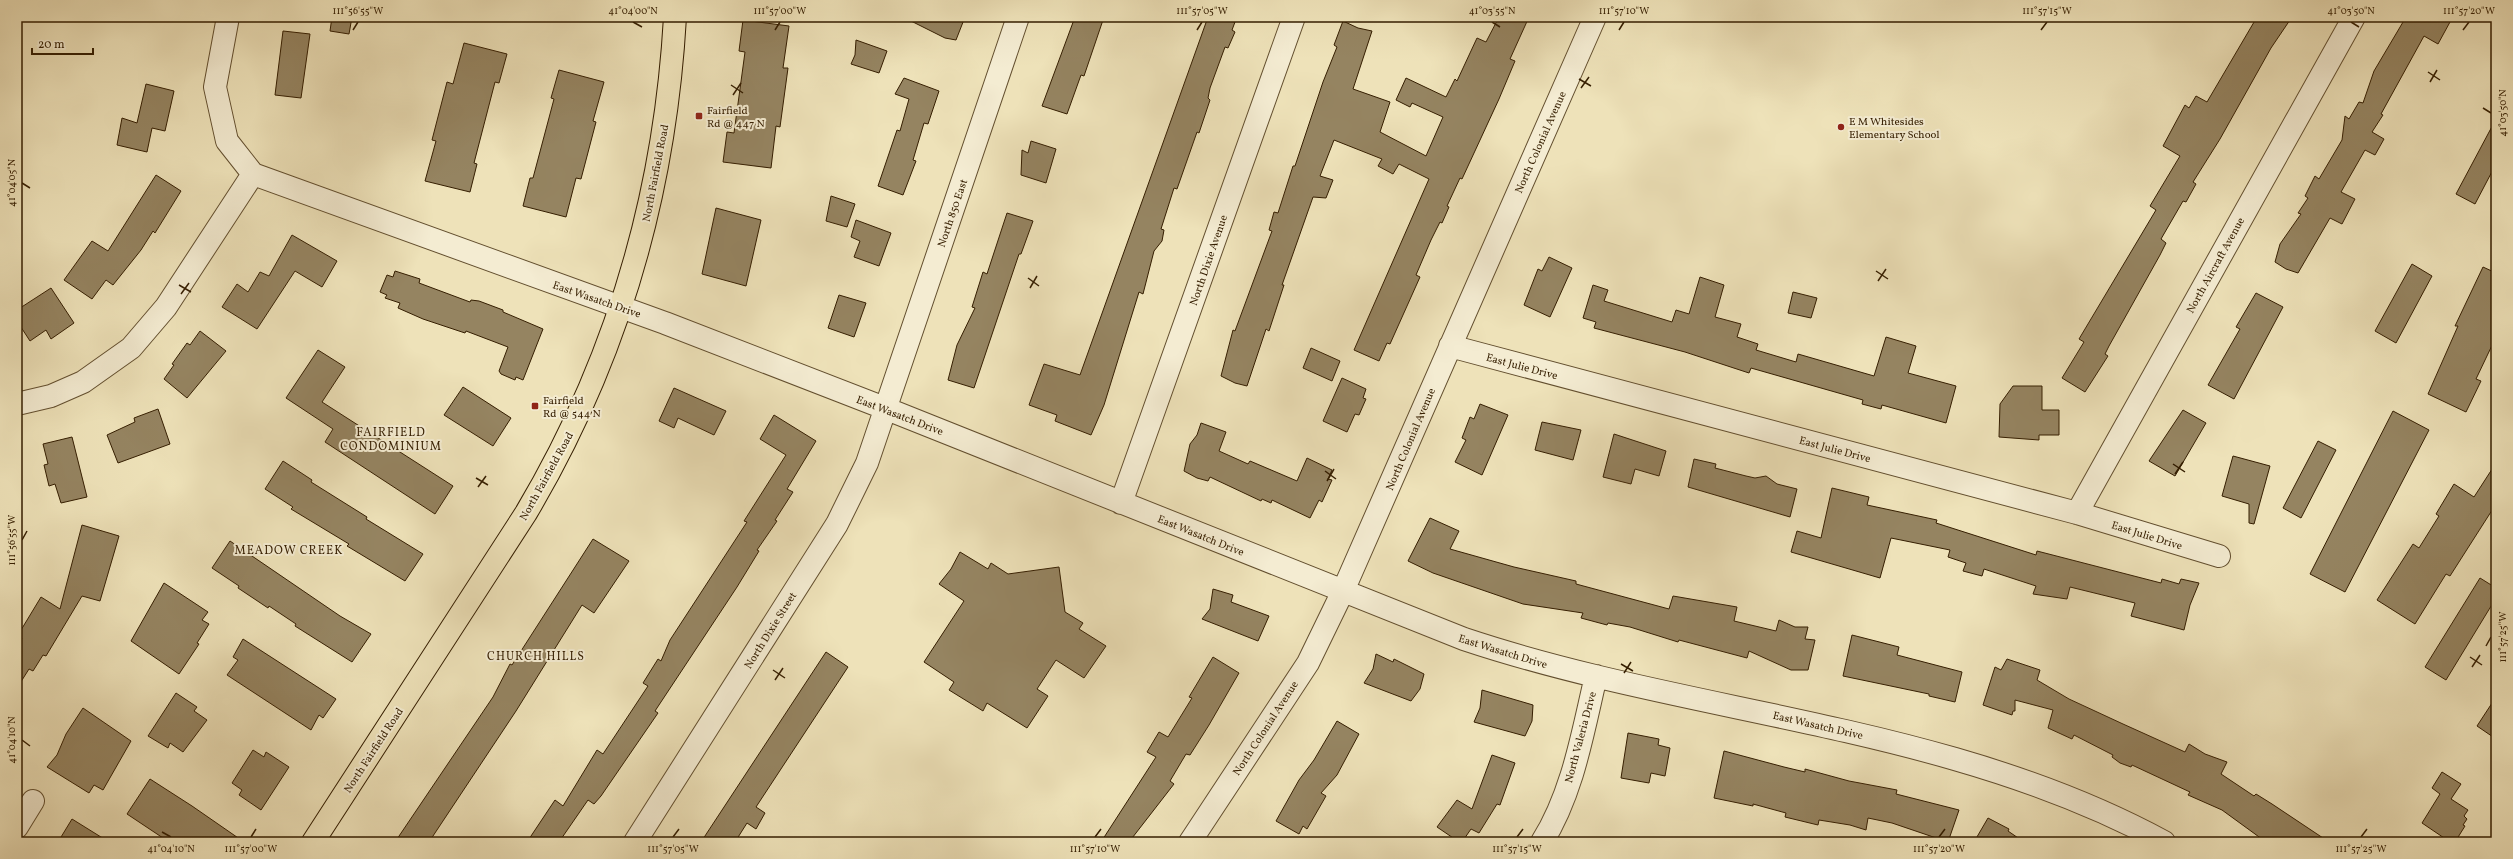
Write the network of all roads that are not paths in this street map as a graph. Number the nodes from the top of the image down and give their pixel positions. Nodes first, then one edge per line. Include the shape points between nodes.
1 (228, 17) edge
2 (675, 17) edge
3 (1018, 17) edge
4 (1294, 17) edge
5 (1595, 17) edge
6 (2354, 17) edge
7 (253, 174) junction
8 (621, 308) junction
9 (1450, 346) junction
10 (17, 404) edge
11 (887, 409) junction
12 (1121, 503) junction
13 (2077, 513) junction
14 (2219, 556) dead end
15 (1344, 591) junction
16 (1596, 676) junction
17 (33, 801) dead end
18 (17, 827) edge
19 (313, 842) edge
20 (635, 842) edge
21 (1190, 842) edge
22 (1542, 842) edge
23 (2164, 842) edge

1 - 7 street via 214,87 227,141
2 - 8 main road, North Fairfield Road via 671,82 657,167 644,227
3 - 11 street, North 850 East
4 - 12 street, North Dixie Avenue
5 - 9 street, North Colonial Avenue
6 - 13 street, North Aircraft Avenue
7 - 8 street, East Wasatch Drive
7 - 10 street via 166,307 131,348 82,382 51,396
8 - 11 street, East Wasatch Drive
8 - 19 main road, North Fairfield Road via 588,395 542,486 488,574
9 - 13 street, East Julie Drive
9 - 15 street, North Colonial Avenue
11 - 12 street, East Wasatch Drive
11 - 20 street, North Dixie Street via 867,463 837,524
12 - 15 street, East Wasatch Drive
13 - 14 street, East Julie Drive
15 - 16 street, East Wasatch Drive via 1464,639 1521,658
15 - 21 street, North Colonial Avenue via 1308,663
16 - 22 street, North Valeria Drive via 1575,765 1551,827
16 - 23 street, East Wasatch Drive via 1881,739 1987,767 2091,807
17 - 18 street

